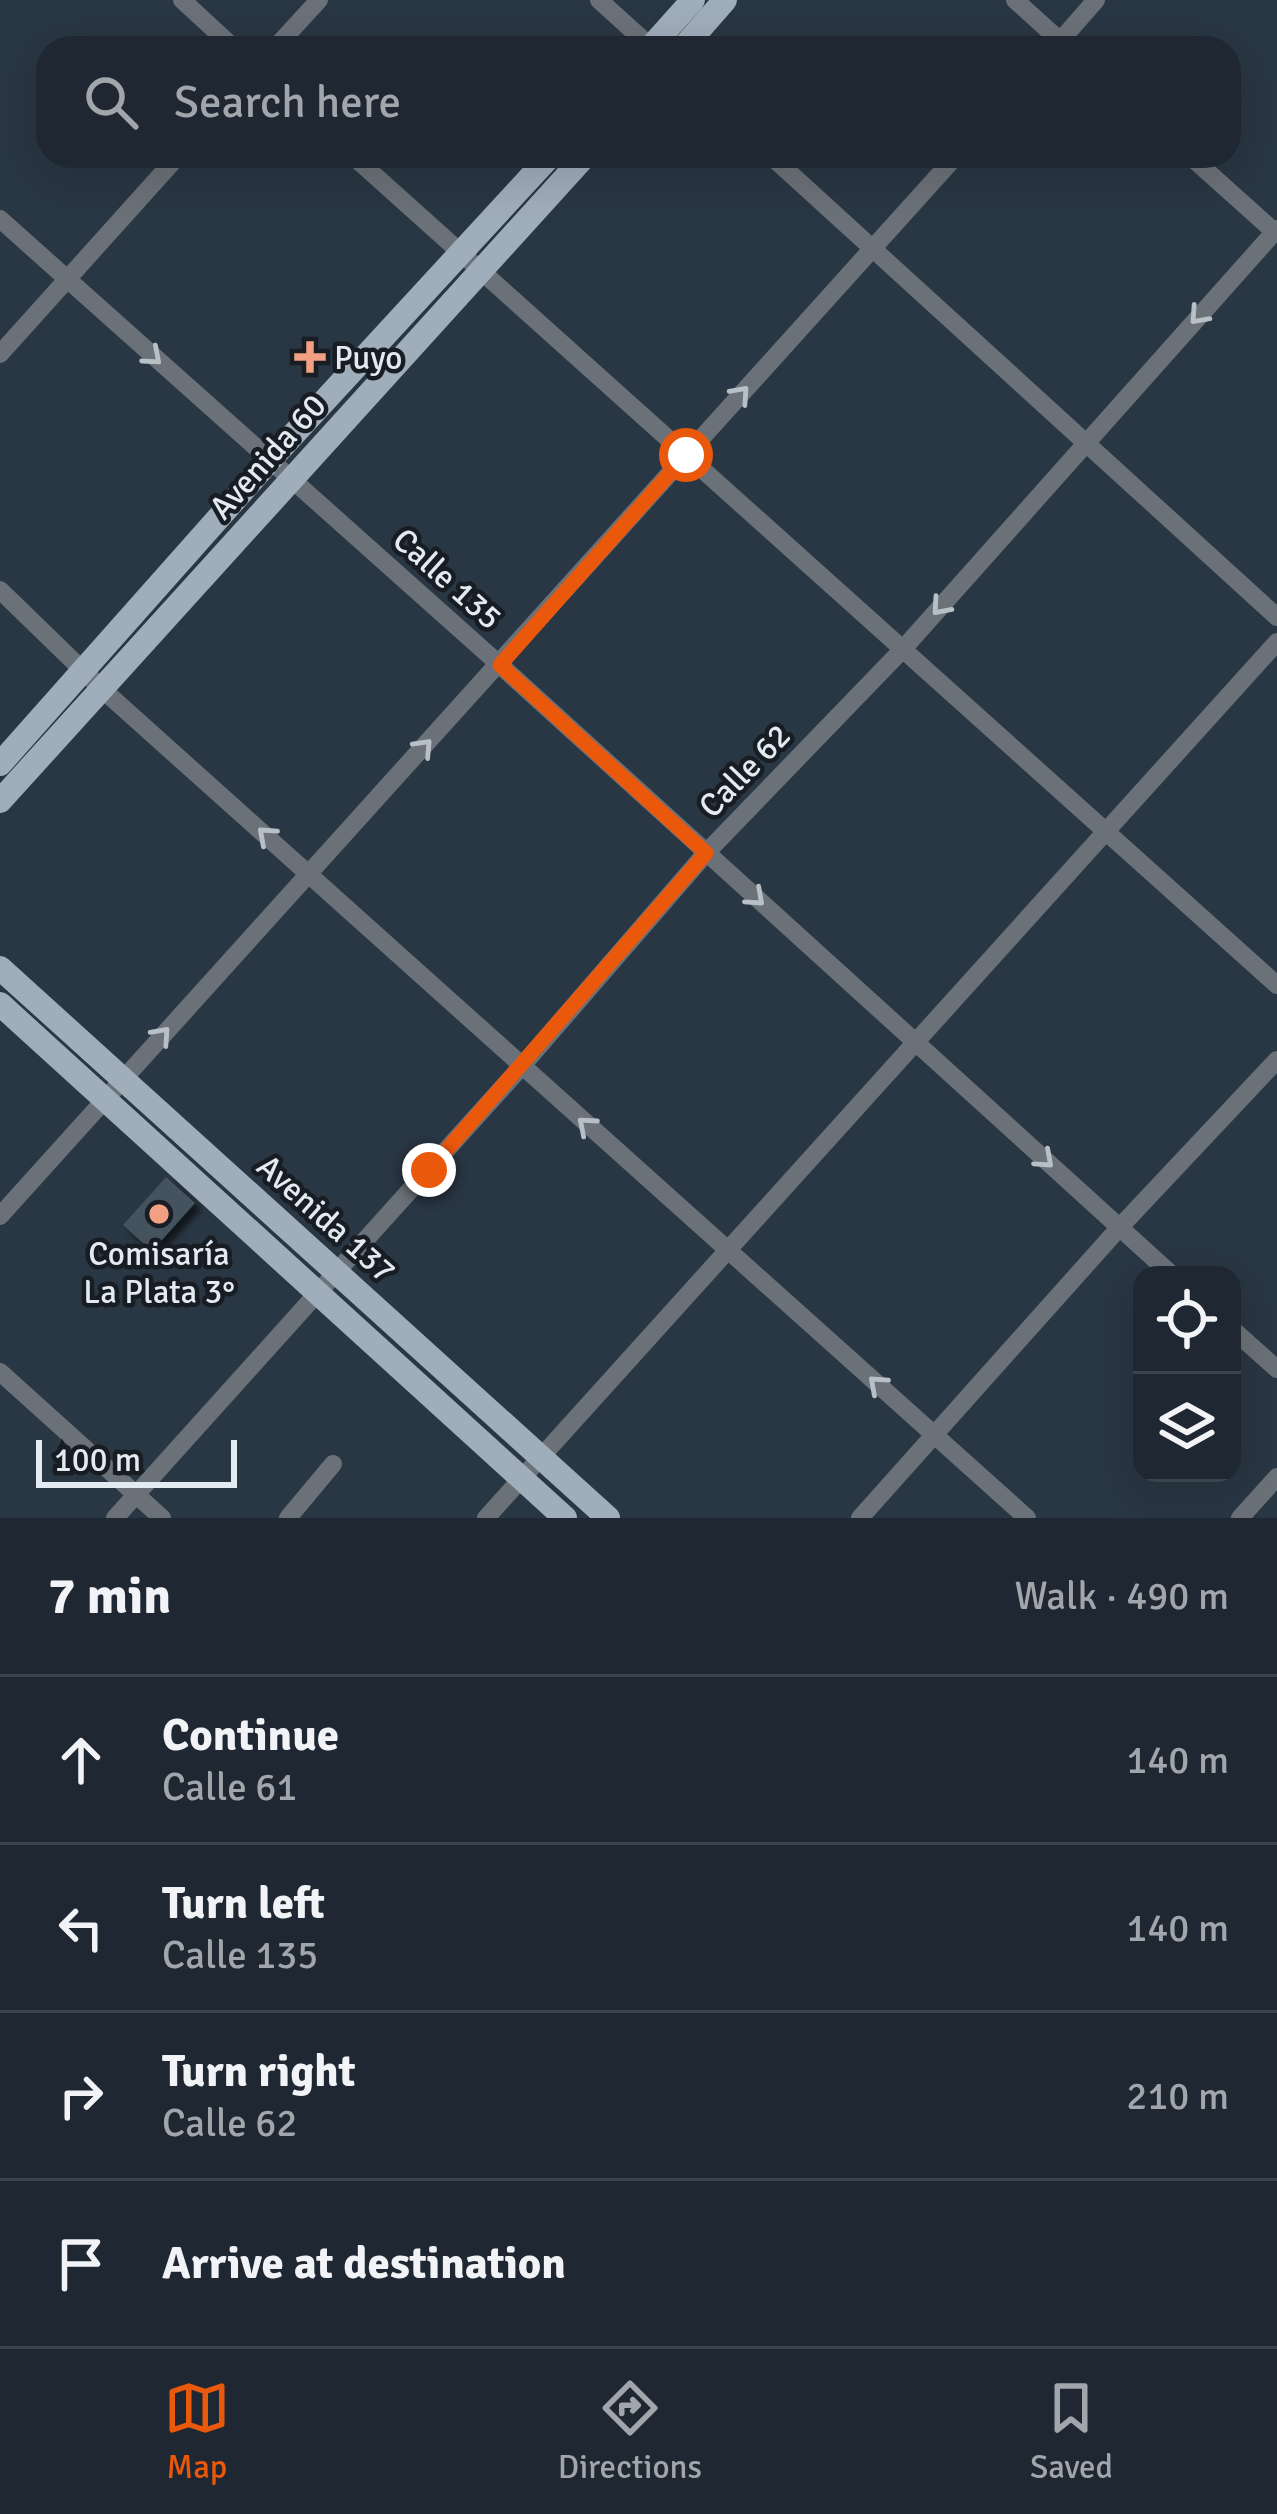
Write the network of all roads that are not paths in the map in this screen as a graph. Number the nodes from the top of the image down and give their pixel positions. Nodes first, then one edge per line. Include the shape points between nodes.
1 (182, 0) edge
2 (319, 0) edge
3 (599, 0) edge
4 (693, 0) edge
5 (725, 0) edge
6 (1015, 0) edge
7 (1096, 0) edge
8 (221, 36) edge
9 (286, 36) edge
10 (638, 36) edge
11 (662, 36) edge
12 (694, 36) edge
13 (1051, 36) edge
14 (1069, 36) edge
15 (167, 168) edge
16 (365, 168) edge
17 (539, 168) edge
18 (574, 168) edge
19 (784, 168) edge
20 (945, 168) edge
21 (1204, 168) edge
22 (0, 219) edge
23 (1276, 232) edge
24 (873, 248) junction
25 (459, 254) junction
26 (479, 271) junction
27 (66, 280) junction
28 (0, 354) edge
29 (1085, 440) junction
30 (686, 455) junction
31 (270, 460) junction
32 (291, 478) junction
33 (0, 590) edge
34 (1277, 617) edge
35 (1277, 642) edge
36 (904, 649) junction
37 (500, 665) junction
38 (83, 670) junction
39 (102, 689) junction
40 (0, 764) edge
41 (0, 801) edge
42 (1104, 833) junction
43 (706, 853) junction
44 (308, 872) junction
45 (0, 968) edge
46 (1277, 986) edge
47 (0, 1004) edge
48 (915, 1042) junction
49 (1277, 1060) edge
50 (520, 1067) junction
51 (124, 1079) junction
52 (104, 1101) junction
53 (0, 1216) edge
54 (1119, 1228) junction
55 (727, 1249) junction
56 (1162, 1266) edge
57 (338, 1272) junction
58 (316, 1295) junction
59 (1241, 1336) edge
60 (1277, 1369) edge
61 (0, 1372) edge
62 (932, 1434) junction
63 (541, 1458) junction
64 (333, 1464) dead end
65 (1277, 1477) edge
66 (521, 1479) junction
67 (137, 1495) junction
68 (115, 1518) edge
69 (162, 1518) edge
70 (288, 1518) edge
71 (486, 1518) edge
72 (565, 1518) edge
73 (608, 1518) edge
74 (860, 1518) edge
75 (1027, 1518) edge
76 (1240, 1518) edge

1 - 8 street
2 - 9 street
3 - 10 street
4 - 11 main road
5 - 12 main road
6 - 13 street
7 - 14 street
15 - 27 street
16 - 25 street
17 - 25 main road, Avenida 60
18 - 26 main road, Avenida 60
19 - 24 street
20 - 24 street
21 - 23 street
22 - 27 street, Calle 135
23 -> 29 street, Calle 62
24 - 29 street
30 -> 24 street
25 - 26 street
25 - 31 main road, Avenida 60
26 - 30 street
26 - 32 main road, Avenida 60
27 - 28 street
27 -> 31 street, Calle 135
29 - 34 street
29 -> 36 street, Calle 62
30 - 36 street
30 - 37 street
31 - 32 street, Calle 135
31 - 38 main road, Avenida 60
32 - 37 street, Calle 135
32 - 39 main road, Avenida 60
33 - 38 street
35 - 42 street
36 - 42 street
36 - 43 street, Calle 62
37 - 43 street, Calle 135
44 -> 37 street
38 - 39 street
38 - 40 main road, Avenida 60
39 - 41 main road, Avenida 60
44 -> 39 street
42 - 46 street
42 - 48 street
43 -> 48 street, Calle 135
43 - 50 street, Calle 62
44 - 50 street
51 -> 44 street
45 - 51 main road, Avenida 137
47 - 52 main road, Avenida 137
48 -> 54 street, Calle 135
48 - 55 street
49 - 54 street
55 -> 50 street
50 - 57 street, Calle 62
51 - 52 street
51 - 57 main road, Avenida 137
52 - 53 street
52 - 58 main road, Avenida 137
54 - 56 street, Calle 135
54 - 62 street
62 -> 55 street
55 - 63 street
57 - 58 street, Calle 62
57 - 63 main road, Avenida 137
58 - 66 main road, Avenida 137
58 - 67 street, Calle 62
59 - 60 street
61 - 67 street
62 - 74 street
62 - 75 street
63 - 66 street
63 - 73 main road, Avenida 137
64 - 70 street
65 - 76 street
66 - 71 street
66 - 72 main road, Avenida 137
67 - 68 street, Calle 62
67 - 69 street

